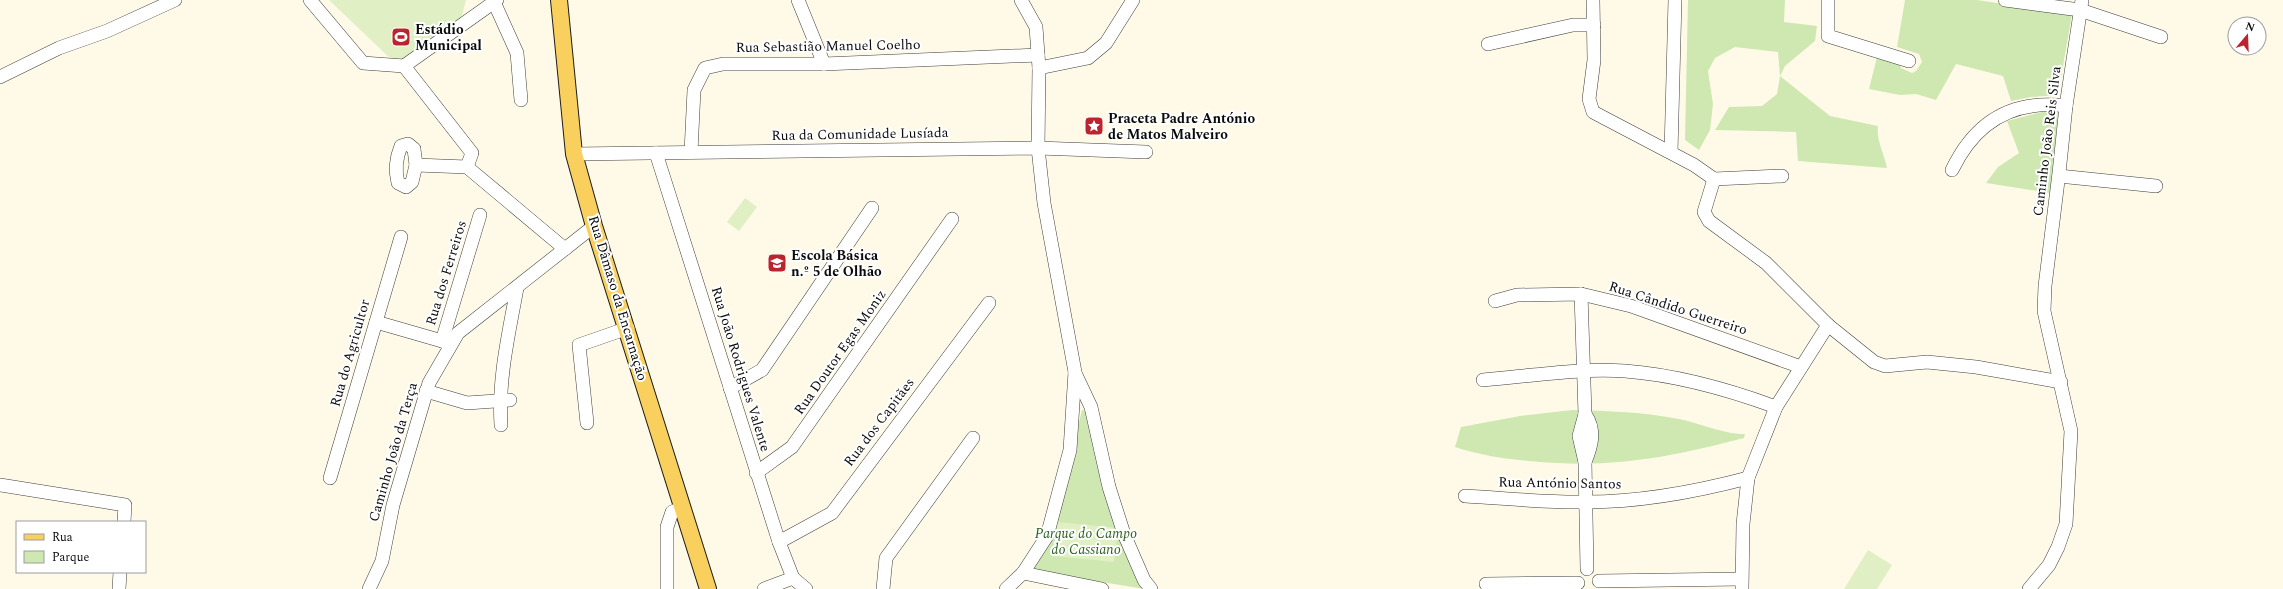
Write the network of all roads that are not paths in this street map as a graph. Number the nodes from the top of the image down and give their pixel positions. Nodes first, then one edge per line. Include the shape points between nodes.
1 (175, 0) edge
2 (310, 0) edge
3 (559, 0) edge
4 (798, 0) edge
5 (1021, 0) edge
6 (1133, 0) edge
7 (1593, 0) edge
8 (1675, 0) edge
9 (1828, 0) edge
10 (2005, 0) edge
11 (495, 1) edge
12 (2081, 5) edge
13 (1594, 25) junction
14 (2161, 37) dead end
15 (1488, 44) dead end
16 (1909, 61) dead end
17 (1039, 62) junction
18 (824, 64) junction
19 (404, 66) junction
20 (1, 74) edge
21 (521, 100) dead end
22 (2066, 106) junction
23 (1038, 148) junction
24 (692, 152) junction
25 (1146, 152) dead end
26 (1670, 152) junction
27 (656, 153) junction
28 (574, 154) junction
29 (416, 165) dead end
30 (468, 167) junction
31 (1952, 170) dead end
32 (1782, 176) dead end
33 (2059, 176) junction
34 (1714, 178) junction
35 (2156, 186) dead end
36 (872, 208) dead end
37 (480, 215) dead end
38 (952, 219) dead end
39 (594, 226) junction
40 (401, 237) dead end
41 (565, 249) junction
42 (517, 288) junction
43 (1581, 294) junction
44 (1495, 301) dead end
45 (989, 303) dead end
46 (376, 322) junction
47 (1828, 325) junction
48 (628, 328) junction
49 (447, 343) junction
50 (1801, 367) junction
51 (1075, 372) junction
52 (1585, 372) junction
53 (1483, 380) dead end
54 (2060, 382) junction
55 (730, 388) junction
56 (426, 391) junction
57 (505, 400) junction
58 (1776, 407) junction
59 (587, 423) dead end
60 (501, 425) dead end
61 (973, 438) dead end
62 (756, 473) junction
63 (330, 478) dead end
64 (1748, 478) junction
65 (0, 485) edge
66 (1465, 496) dead end
67 (1585, 502) junction
68 (683, 508) junction
69 (124, 521) edge
70 (780, 542) junction
71 (1587, 569) junction
72 (120, 573) edge
73 (1023, 573) junction
74 (793, 578) junction
75 (1486, 584) dead end
76 (1741, 584) edge
77 (1597, 585) edge
78 (1580, 586) edge
79 (119, 589) edge
80 (368, 589) edge
81 (667, 589) edge
82 (708, 589) edge
83 (764, 589) edge
84 (806, 589) edge
85 (883, 589) edge
86 (1006, 589) edge
87 (1102, 589) edge
88 (1151, 589) edge
89 (2029, 589) edge

1 - 20 street
2 - 19 street via 363,63
3 - 28 main road, Rua Dâmaso da Encarnação
4 - 18 street
5 - 17 street via 1036,26
6 - 17 street, Rua Sebastião Manuel Coelho via 1106,43 1088,58
7 - 13 street
8 - 26 street
9 - 16 street via 1828,36
10 - 12 street
11 - 19 street
11 - 21 street via 517,52
12 - 14 street
12 - 22 street, Caminho João Reis Silva
13 - 15 street via 1574,26
13 - 26 street via 1594,60 1589,99 1593,112
17 - 18 street, Rua Sebastião Manuel Coelho
17 - 23 street
18 - 24 street, Rua Sebastião Manuel Coelho via 722,64 705,68 694,90
19 - 30 street via 472,153
22 - 31 street via 2036,105 2011,110 1991,120 1974,136
22 - 33 street, Caminho João Reis Silva
23 - 24 street, Rua da Comunidade Lusíada
23 - 25 street, Rua da Comunidade Lusíada
23 - 51 street via 1049,229
24 - 27 street, Rua da Comunidade Lusíada
26 - 34 street
27 - 28 street, Rua da Comunidade Lusíada
27 - 55 street, Rua João Rodrigues Valente
28 - 39 main road, Rua Dâmaso da Encarnação
29 - 30 street
30 - 41 street
32 - 34 street
33 - 35 street
33 - 54 street, Caminho João Reis Silva via 2044,311
34 - 47 street via 1704,212 1709,221 1766,263
36 - 55 street via 762,370
37 - 49 street, Rua dos Ferreiros
38 - 62 street, Rua Doutor Egas Moniz via 792,447
39 - 41 street, Caminho João da Terça
39 - 48 main road, Rua Dâmaso da Encarnação
40 - 46 street, Rua do Agricultor
41 - 42 street, Caminho João da Terça
42 - 49 street, Caminho João da Terça
42 - 57 street
43 - 44 street, Rua Cândido Guerreiro via 1517,295
43 - 50 street, Rua Cândido Guerreiro via 1630,306
43 - 52 street
45 - 70 street, Rua dos Capitães via 832,513
46 - 49 street
46 - 63 street, Rua do Agricultor
47 - 50 street
47 - 54 street via 1866,357 1886,366 1927,362 1976,367
48 - 59 street via 579,345
48 - 68 main road, Rua Dâmaso da Encarnação
49 - 56 street, Caminho João da Terça
50 - 58 street
51 - 73 street via 1068,457 1047,536
51 - 88 street via 1091,407 1109,487 1124,534 1144,580
52 - 53 street
52 - 58 street via 1625,371 1683,379 1732,391
52 - 67 street via 1585,414 1590,421 1592,438 1592,447 1585,462
54 - 89 street, Caminho João Reis Silva via 2071,431 2066,524 2049,565
55 - 62 street, Rua João Rodrigues Valente
56 - 57 street via 467,403
56 - 80 street, Caminho João da Terça via 393,505 382,561
57 - 60 street
58 - 64 street
61 - 85 street via 886,558
62 - 70 street, Rua João Rodrigues Valente
64 - 67 street, Rua António Santos via 1704,490 1665,496
64 - 76 street via 1742,524
65 - 69 street via 125,505
66 - 67 street, Rua António Santos
67 - 71 street
68 - 81 street via 672,512 667,527
68 - 82 main road, Rua Dâmaso da Encarnação
70 - 74 street, Rua João Rodrigues Valente
71 - 77 street via 1594,571
71 - 78 street via 1578,576
72 - 79 street
73 - 86 street
73 - 87 street
74 - 83 street
74 - 84 street, Rua João Rodrigues Valente
75 - 78 street
76 - 77 street

